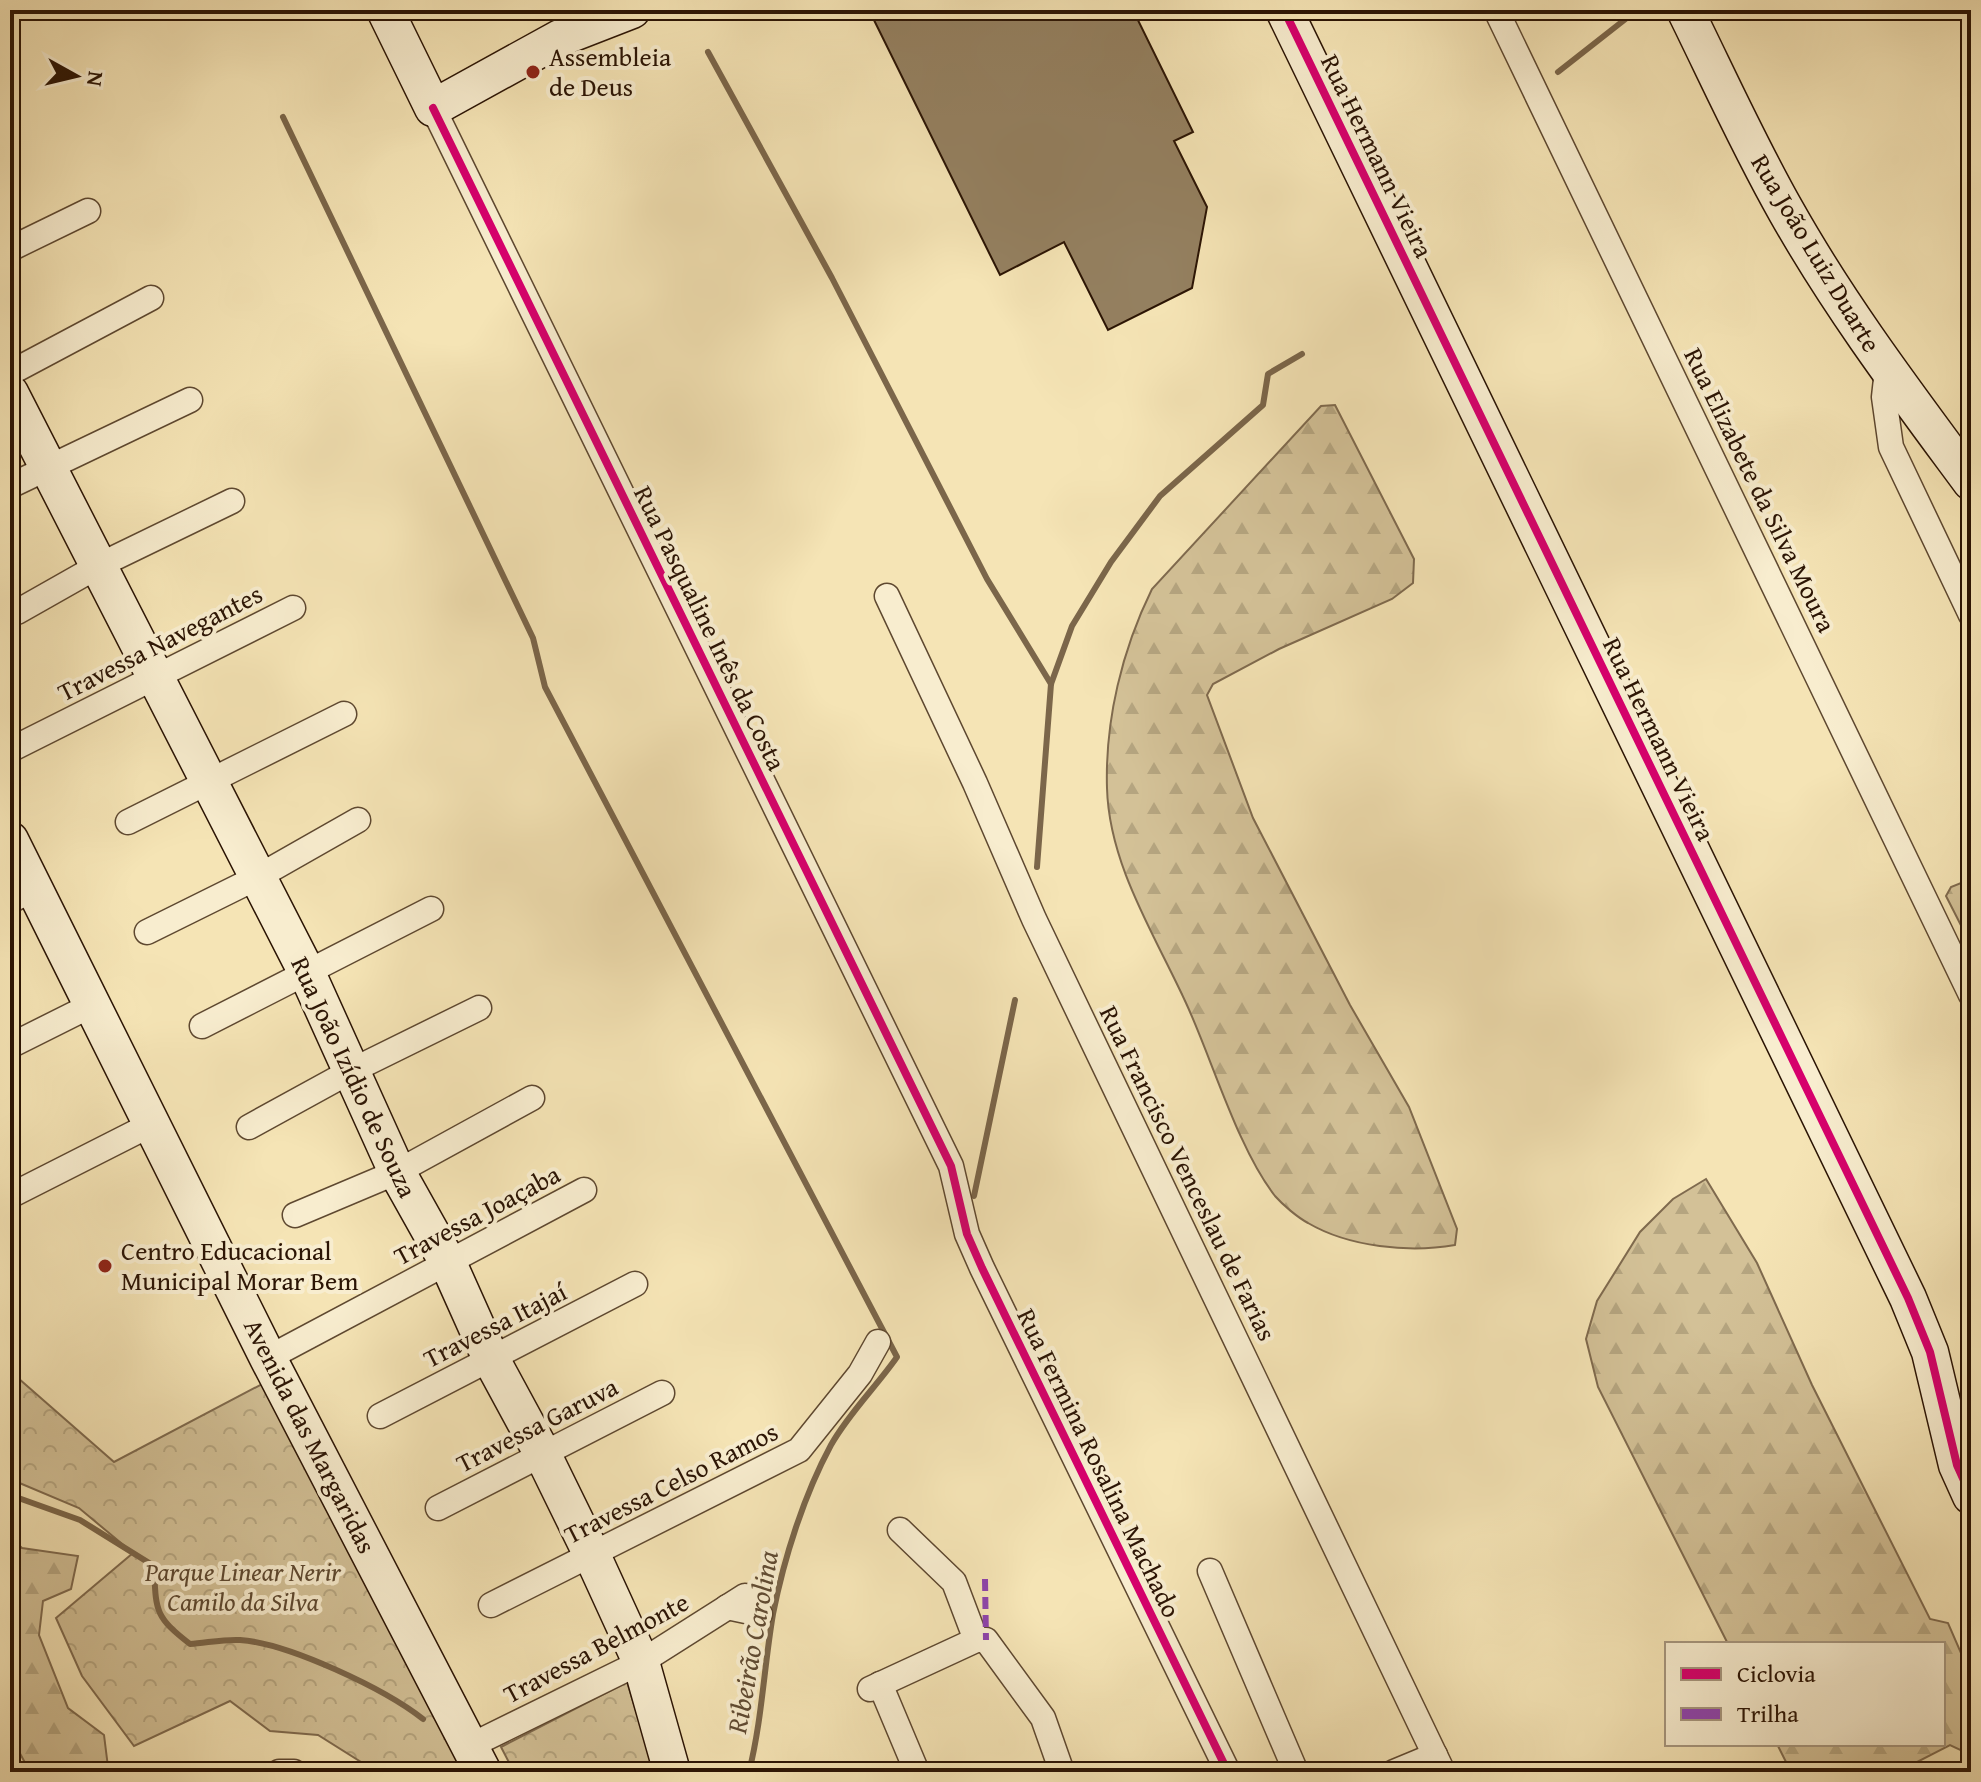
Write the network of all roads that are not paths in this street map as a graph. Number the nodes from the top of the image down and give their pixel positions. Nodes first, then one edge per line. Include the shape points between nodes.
1 (385, 10) edge
2 (632, 10) edge
3 (1284, 10) edge
4 (1496, 10) edge
5 (1685, 10) edge
6 (433, 108) junction
7 (88, 211) dead end
8 (10, 249) edge
9 (151, 298) dead end
10 (1887, 370) junction
11 (10, 373) edge
12 (10, 393) edge
13 (190, 400) dead end
14 (48, 466) junction
15 (1971, 482) edge
16 (10, 486) edge
17 (232, 501) dead end
18 (100, 565) junction
19 (887, 596) dead end
20 (293, 608) dead end
21 (17, 612) dead end
22 (1971, 615) edge
23 (153, 677) junction
24 (344, 714) dead end
25 (10, 750) edge
26 (207, 780) junction
27 (358, 820) dead end
28 (128, 822) dead end
29 (10, 840) edge
30 (256, 878) junction
31 (22, 895) edge
32 (431, 909) dead end
33 (147, 932) dead end
34 (307, 973) junction
35 (1971, 995) edge
36 (92, 1005) junction
37 (479, 1008) dead end
38 (202, 1026) dead end
39 (10, 1046) edge
40 (351, 1071) junction
41 (532, 1098) dead end
42 (152, 1124) junction
43 (249, 1127) dead end
44 (951, 1166) joint
45 (397, 1172) junction
46 (584, 1190) dead end
47 (10, 1196) edge
48 (295, 1215) dead end
49 (448, 1263) junction
50 (635, 1284) dead end
51 (878, 1342) dead end
52 (268, 1358) junction
53 (491, 1359) junction
54 (662, 1393) dead end
55 (380, 1416) dead end
56 (542, 1453) junction
57 (1971, 1496) edge
58 (438, 1508) dead end
59 (900, 1530) dead end
60 (592, 1555) junction
61 (1210, 1571) dead end
62 (491, 1605) dead end
63 (744, 1606) dead end
64 (976, 1640) junction
65 (641, 1662) junction
66 (478, 1759) edge
67 (1439, 1764) edge
68 (279, 1772) edge
69 (294, 1772) edge
70 (672, 1772) edge
71 (917, 1772) edge
72 (1062, 1772) edge
73 (1228, 1772) edge
74 (1296, 1772) edge
75 (1394, 1772) edge

1 - 6 street, Rua Pasqualine Inês da Costa
2 - 6 street via 560,38
3 - 57 street, Rua Hermann Vieira via 1908,1298 1930,1352 1957,1465
4 - 35 street, Rua Elizabete da Silva Moura
5 - 10 street, Rua João Luiz Duarte via 1785,210
6 - 44 street, Rua Pasqualine Inês da Costa
7 - 8 street
9 - 11 street
10 - 15 street, Rua João Luiz Duarte
10 - 22 street via 1884,397 1891,447
12 - 14 street, Rua João Izídio de Souza
13 - 14 street
14 - 16 street
14 - 18 street, Rua João Izídio de Souza
17 - 18 street
18 - 21 street
18 - 23 street, Rua João Izídio de Souza
19 - 67 street, Rua Francisco Venceslau de Farias via 1034,919
20 - 23 street, Travessa Navegantes
23 - 25 street, Travessa Navegantes
23 - 26 street, Rua João Izídio de Souza
24 - 26 street
26 - 28 street
26 - 30 street, Rua João Izídio de Souza
27 - 30 street
29 - 31 street, Avenida das Margaridas
30 - 33 street
30 - 34 street, Rua João Izídio de Souza
31 - 36 street, Avenida das Margaridas
32 - 34 street
34 - 38 street
34 - 40 street, Rua João Izídio de Souza
36 - 39 street
36 - 42 street, Avenida das Margaridas
37 - 40 street
40 - 43 street
40 - 45 street, Rua João Izídio de Souza
41 - 45 street
42 - 47 street
42 - 52 street, Avenida das Margaridas
44 - 73 street, Rua Fermina Rosalina Machado via 977,1257
45 - 48 street
45 - 49 street, Rua João Izídio de Souza
46 - 49 street, Travessa Joaçaba
49 - 52 street, Travessa Joaçaba
49 - 53 street, Rua João Izídio de Souza
50 - 53 street, Travessa Itajaí
51 - 60 street, Travessa Celso Ramos via 860,1374 799,1450
52 - 66 street, Avenida das Margaridas
53 - 55 street, Travessa Itajaí
53 - 56 street, Rua João Izídio de Souza
54 - 56 street, Travessa Garuva
56 - 58 street, Travessa Garuva
56 - 60 street, Rua João Izídio de Souza
59 - 64 street via 954,1582
60 - 62 street, Travessa Celso Ramos
60 - 65 street, Rua João Izídio de Souza
61 - 74 street
63 - 65 street, Travessa Belmonte
64 - 71 street via 875,1687
64 - 72 street via 994,1647 1013,1682 1043,1718
65 - 66 street, Travessa Belmonte
65 - 70 street, Rua João Izídio de Souza
67 - 75 street
68 - 69 street

